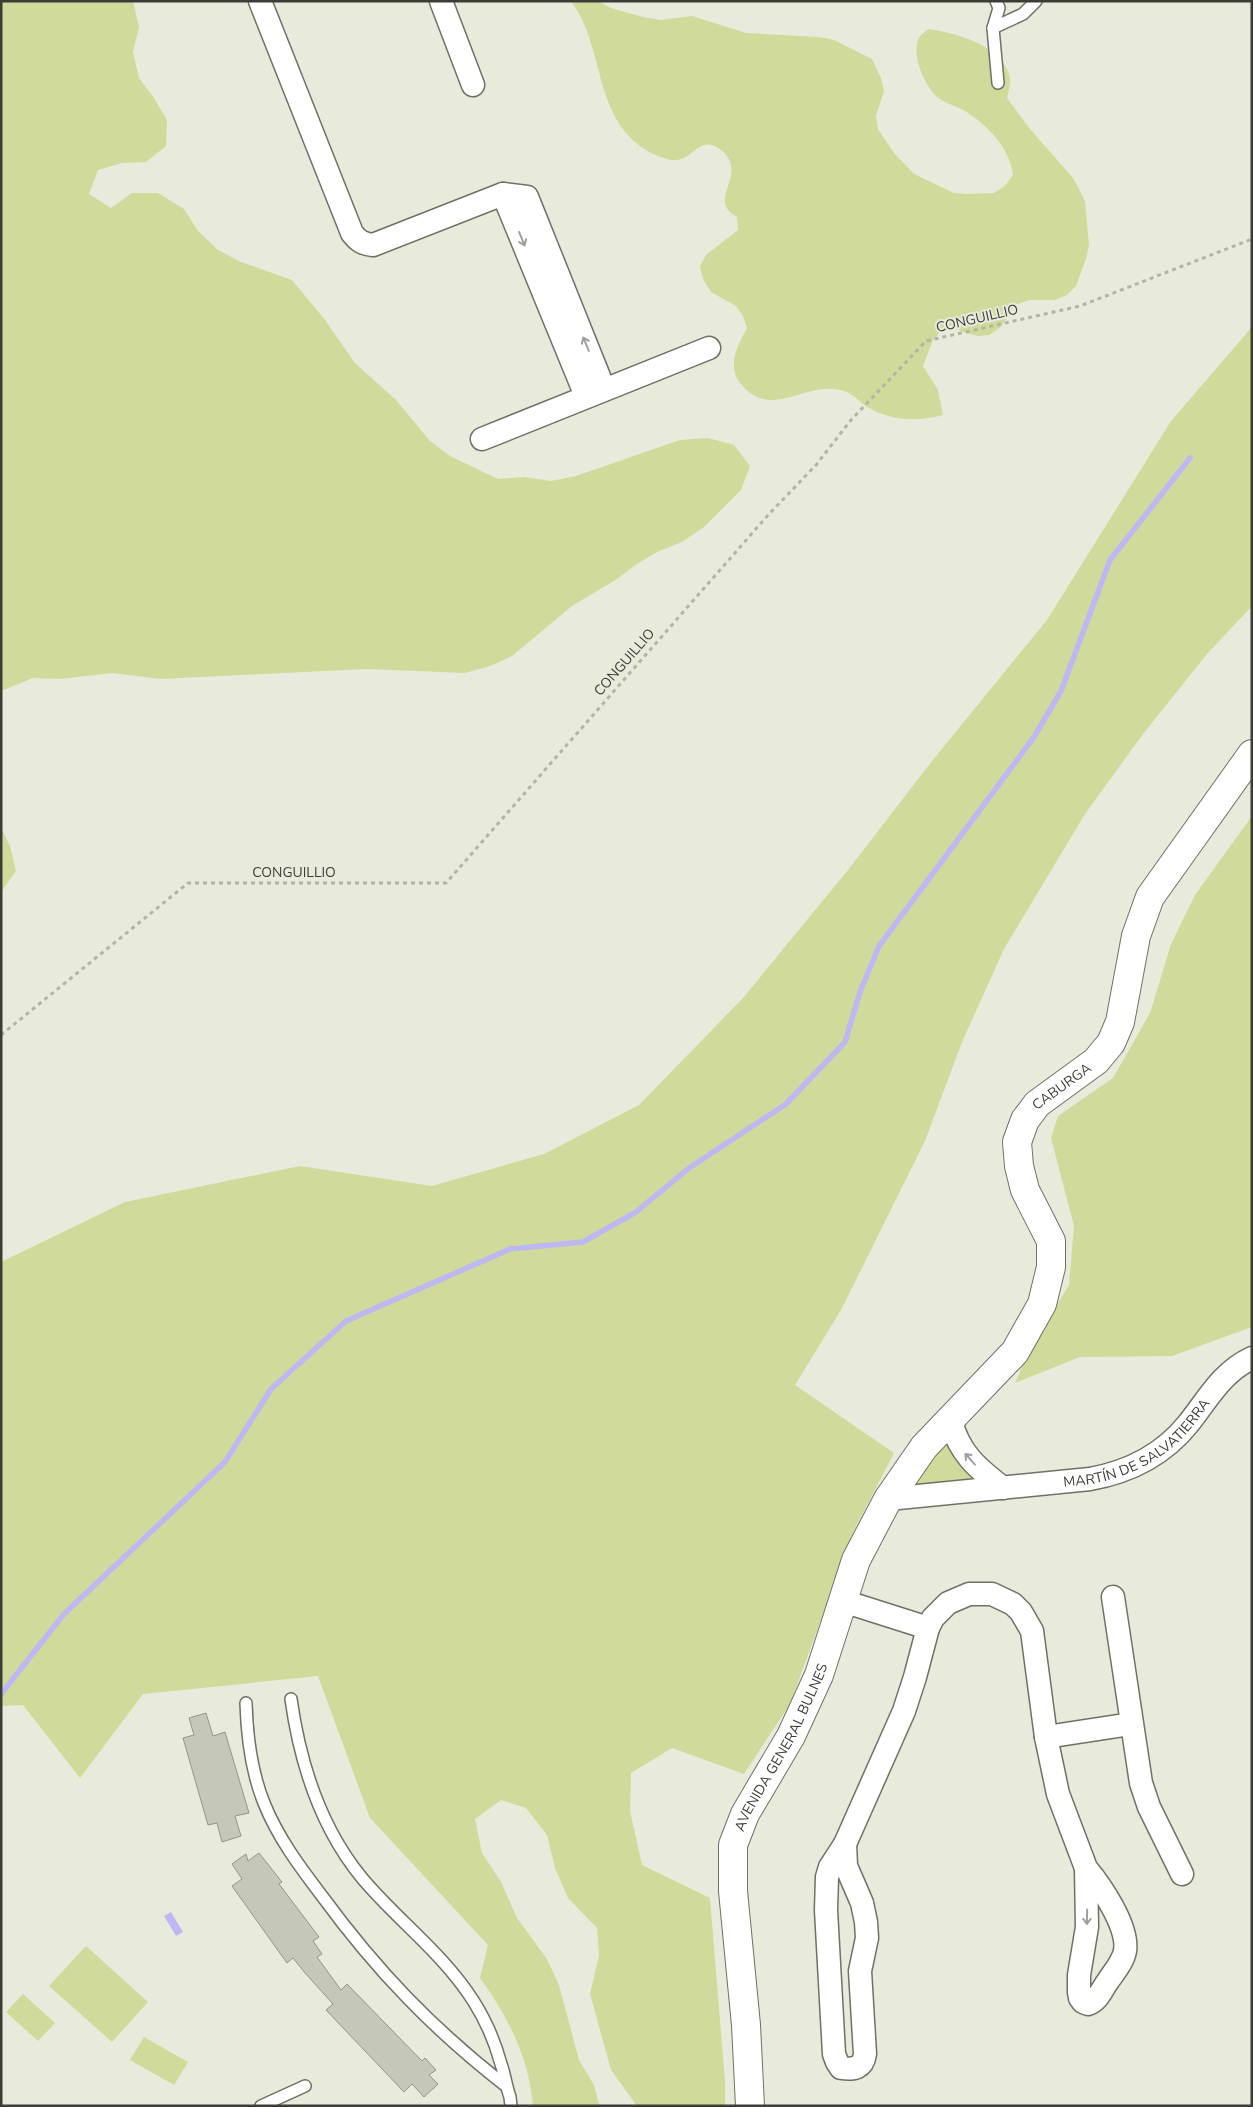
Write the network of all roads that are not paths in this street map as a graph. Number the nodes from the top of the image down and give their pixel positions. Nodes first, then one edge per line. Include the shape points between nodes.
1 (260, 1) edge
2 (441, 1) edge
3 (996, 1) edge
4 (1036, 1) edge
5 (993, 28) junction
6 (998, 83) dead end
7 (473, 85) dead end
8 (710, 348) dead end
9 (595, 393) junction
10 (482, 439) dead end
11 (1252, 754) edge
12 (1252, 1358) edge
13 (950, 1421) junction
14 (1003, 1488) junction
15 (888, 1499) junction
16 (1113, 1597) dead end
17 (843, 1601) junction
18 (928, 1628) junction
19 (291, 1699) dead end
20 (246, 1703) dead end
21 (1131, 1724) junction
22 (1046, 1737) junction
23 (845, 1844) junction
24 (1086, 1868) junction
25 (1182, 1874) dead end
26 (306, 2086) dead end
27 (506, 2086) junction
28 (261, 2106) edge
29 (511, 2106) edge
30 (750, 2106) edge

1 - 9 street via 356,239 368,245 379,244 504,194
2 - 7 street
3 - 5 lane via 999,8
4 - 5 lane via 1023,14
5 - 6 lane
8 - 9 street
9 - 10 street
11 - 13 street, CABURGA via 1150,897 1136,936 1120,1022 1111,1043 1096,1061 1037,1104 1020,1130 1017,1154 1025,1190 1052,1241 1048,1286 1042,1304 1015,1352
12 - 14 street, MARTÍN DE SALVATIERRA via 1221,1380 1177,1436 1137,1465 1090,1479
14 -> 13 street via 964,1452
13 - 15 street, AVENIDA GENERAL BULNES via 924,1447
14 - 15 street, MARTÍN DE SALVATIERRA
15 - 17 street, AVENIDA GENERAL BULNES via 856,1560
16 - 21 street
17 - 18 street
17 - 30 street, AVENIDA GENERAL BULNES via 819,1675 791,1736 744,1814 733,1845 733,1891
18 - 22 street via 940,1610 958,1597 969,1594 992,1594 1021,1612 1032,1631
18 - 23 street via 904,1711
19 - 27 lane via 305,1766 314,1794 334,1835 362,1877 445,1965 474,2002 495,2044
20 - 27 lane via 246,1728 255,1778 285,1845 339,1920 399,1992
21 - 22 street
21 - 25 street via 1141,1783 1149,1807
22 - 24 street via 1058,1794
23 - 23 street via 827,1877 826,1910 834,2054 841,2068 853,2069 862,2064 865,2054 860,1971 867,1938 862,1903 846,1866
24 -> 24 street via 1087,1927 1079,1992 1083,2002 1088,2004 1096,1999 1119,1964 1126,1944 1108,1896
26 - 28 lane
27 - 29 lane

